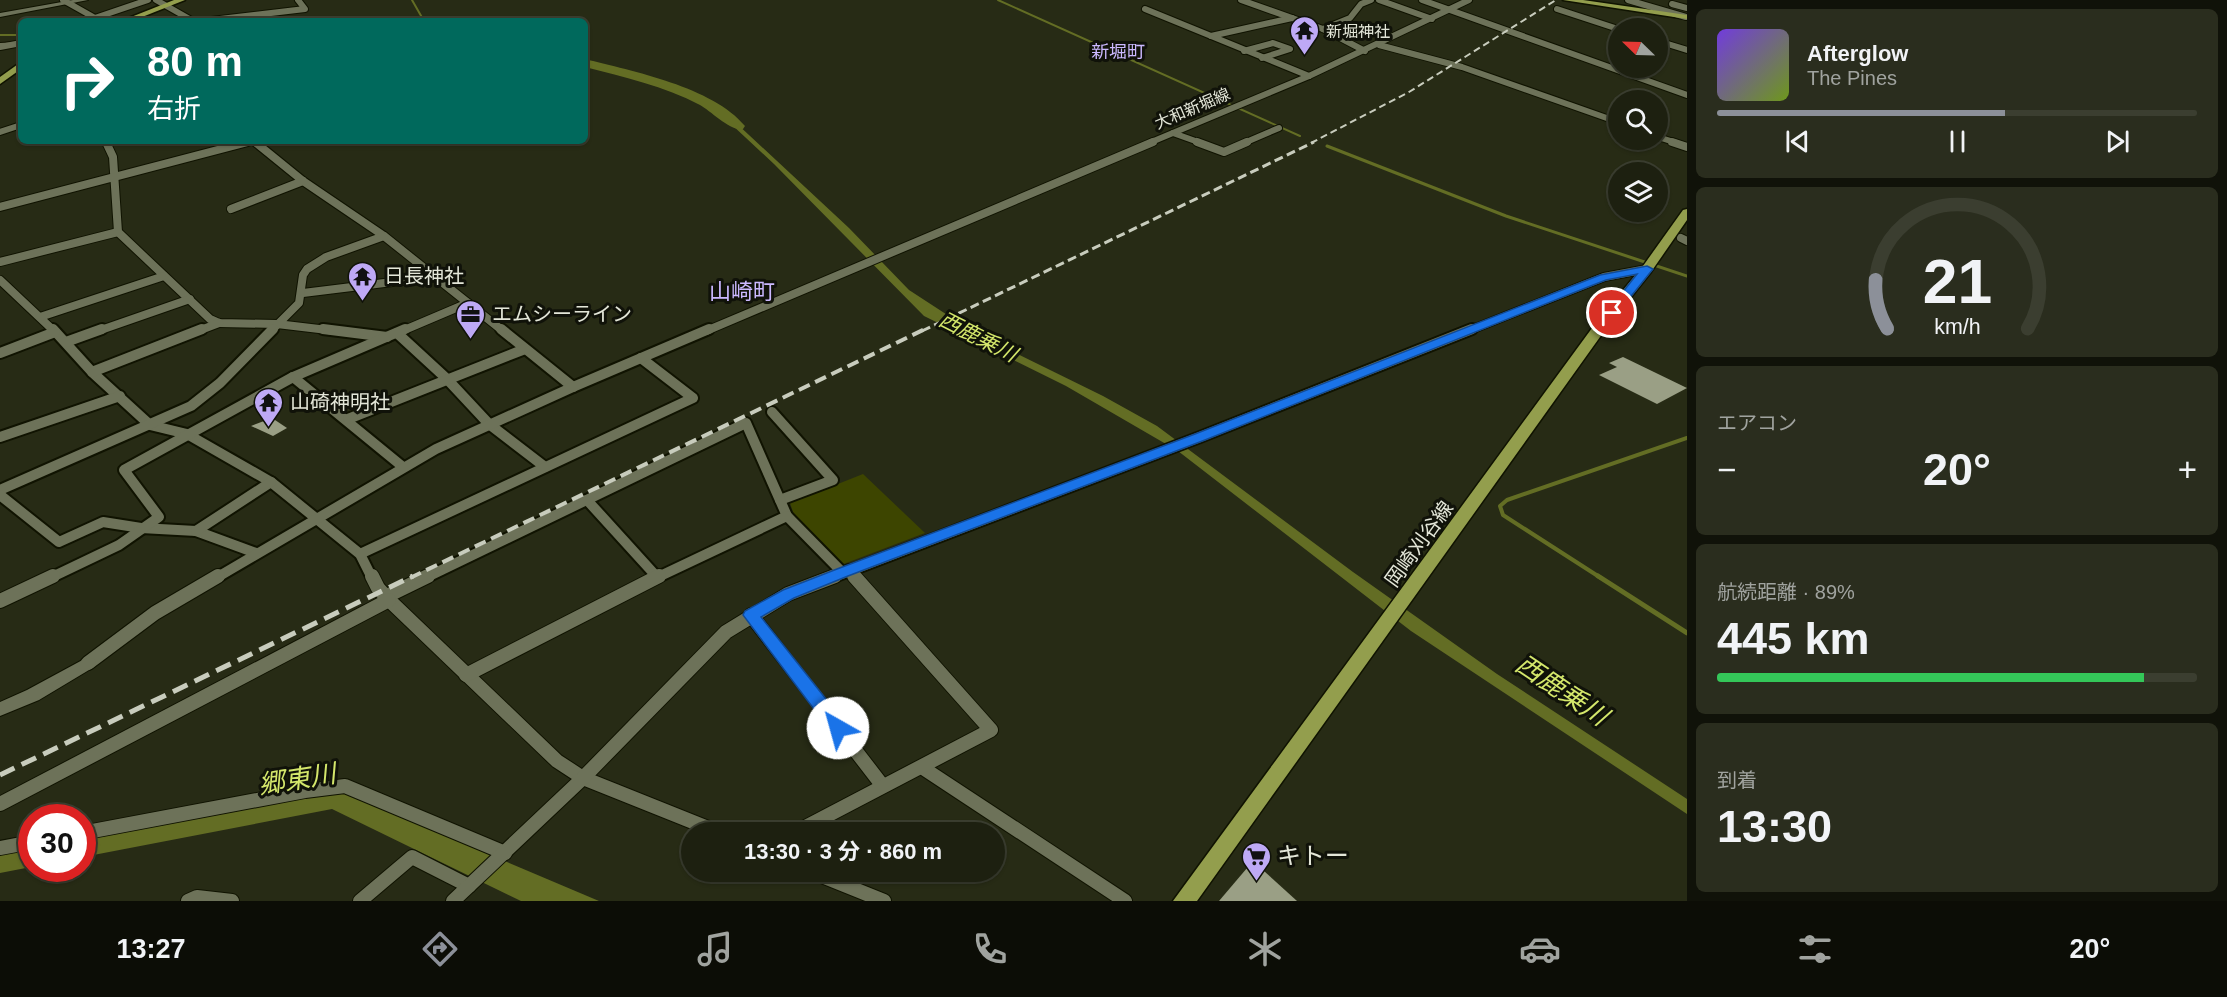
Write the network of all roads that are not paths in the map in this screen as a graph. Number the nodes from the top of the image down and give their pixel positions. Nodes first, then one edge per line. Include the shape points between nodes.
1 (86, 0) edge
2 (148, 0) edge
3 (156, 0) edge
4 (181, 0) edge
5 (298, 0) edge
6 (1241, 0) edge
7 (1371, 0) edge
8 (1379, 0) edge
9 (1422, 0) edge
10 (1469, 0) edge
11 (1567, 0) edge
12 (1628, 0) edge
13 (66, 2) edge
14 (1672, 4) dead end
15 (168, 5) junction
16 (1687, 8) edge
17 (1145, 9) dead end
18 (1557, 9) dead end
19 (1448, 10) junction
20 (0, 15) edge
21 (1687, 17) edge
22 (95, 18) joint
23 (133, 18) edge
24 (189, 18) edge
25 (228, 18) edge
26 (1294, 18) junction
27 (1432, 19) junction
28 (1608, 26) edge
29 (1323, 29) junction
30 (1210, 36) junction
31 (18, 44) edge
32 (1668, 44) edge
33 (1379, 45) junction
34 (0, 46) edge
35 (1687, 50) edge
36 (1244, 51) junction
37 (1365, 51) junction
38 (1262, 58) junction
39 (18, 67) edge
40 (1309, 76) junction
41 (0, 81) edge
42 (1687, 95) edge
43 (1608, 118) edge
44 (18, 126) edge
45 (1279, 128) dead end
46 (0, 132) edge
47 (1173, 133) junction
48 (1668, 140) edge
49 (110, 144) edge
50 (241, 144) edge
51 (257, 144) edge
52 (1687, 147) edge
53 (116, 176) junction
54 (303, 181) junction
55 (0, 207) edge
56 (231, 209) dead end
57 (1687, 212) edge
58 (118, 232) junction
59 (384, 236) junction
60 (0, 262) edge
61 (1647, 269) junction
62 (164, 276) junction
63 (433, 277) junction
64 (0, 280) edge
65 (303, 293) junction
66 (190, 299) junction
67 (468, 303) junction
68 (40, 318) junction
69 (219, 323) junction
70 (277, 324) junction
71 (55, 332) junction
72 (392, 335) junction
73 (66, 342) junction
74 (525, 349) junction
75 (0, 353) edge
76 (640, 358) junction
77 (92, 372) junction
78 (293, 377) junction
79 (447, 379) junction
80 (573, 387) junction
81 (120, 396) junction
82 (772, 412) dead end
83 (348, 419) junction
84 (489, 424) junction
85 (150, 425) junction
86 (187, 434) junction
87 (0, 437) edge
88 (404, 467) junction
89 (545, 467) junction
90 (271, 482) junction
91 (0, 490) edge
92 (0, 495) edge
93 (587, 500) junction
94 (780, 500) junction
95 (787, 516) junction
96 (318, 519) junction
97 (141, 528) junction
98 (196, 531) junction
99 (256, 553) junction
100 (360, 554) junction
101 (846, 571) junction
102 (657, 578) junction
103 (387, 598) junction
104 (0, 600) edge
105 (751, 615) junction
106 (88, 663) joint
107 (466, 675) junction
108 (0, 709) edge
109 (923, 768) junction
110 (583, 778) junction
111 (882, 785) junction
112 (0, 804) edge
113 (693, 822) edge
114 (814, 822) edge
115 (96, 830) edge
116 (18, 845) edge
117 (0, 848) edge
118 (505, 853) junction
119 (837, 882) edge
120 (469, 886) junction
121 (188, 901) edge
122 (232, 901) edge
123 (360, 901) edge
124 (453, 901) edge
125 (884, 901) edge
126 (1125, 901) edge
127 (1184, 901) edge

1 - 13 street
2 - 22 street
3 - 15 street
4 - 15 main road
5 - 25 street via 305,9
6 - 26 street
7 - 29 street via 1361,4 1350,18
8 - 27 street
9 - 19 street
10 - 19 street, 大和新堀線
11 - 21 main road
12 - 21 street
13 - 20 street
13 - 22 street
14 - 16 street
15 - 23 main road
15 - 24 street
17 - 30 street
18 - 28 street
19 - 27 street, 大和新堀線
19 - 42 street
26 - 29 street
26 - 30 street
27 - 33 street, 大和新堀線
29 - 37 street
30 - 36 street
31 - 34 street
32 - 35 street
33 - 37 street, 大和新堀線
33 - 43 street via 1462,67
36 - 38 street
36 - 38 street via 1273,43 1290,49
37 - 40 street, 大和新堀線
38 - 40 street
39 - 41 main road
40 - 47 street, 大和新堀線
44 - 46 street
45 - 47 street via 1224,152
47 - 76 street, 大和新堀線
48 - 52 street
49 - 53 street
50 - 53 street
51 - 54 street
53 - 55 street
53 - 58 street
54 - 56 street
54 - 59 street
57 - 61 main road, 岡崎刈谷線
58 - 60 street
58 - 62 street
59 - 63 street
59 - 65 street via 308,268 303,274
61 - 101 street via 1594,281 1200,437
61 - 127 main road, 岡崎刈谷線 via 1600,327
62 - 66 street
62 - 68 street
63 - 65 street
63 - 67 street
64 - 68 street
65 - 70 street via 299,303
66 - 69 street
66 - 73 street
67 - 72 street
67 - 74 street
68 - 71 street
69 - 70 street
69 - 77 street
70 - 72 street
70 - 85 street via 198,401
71 - 73 street
71 - 75 street
72 - 78 street
72 - 79 street
73 - 77 street
74 - 79 street
74 - 80 street
76 - 80 street, 大和新堀線
76 - 89 street via 693,398
77 - 81 street
78 - 83 street
78 - 86 street
79 - 83 street
79 - 84 street
80 - 84 street, 大和新堀線
81 - 85 street
81 - 87 street
82 - 94 street via 833,480
83 - 88 street
84 - 88 street, 大和新堀線
84 - 89 street
85 - 86 street
85 - 91 street
86 - 90 street
86 - 97 street via 124,470 159,517
88 - 96 street, 大和新堀線
89 - 100 street
90 - 96 street
90 - 98 street
92 - 97 street via 59,542 103,522
93 - 94 street via 746,423
93 - 102 street
93 - 103 street
94 - 95 street
95 - 101 street
95 - 102 street
96 - 99 street, 大和新堀線
96 - 100 street
97 - 98 street
97 - 104 street via 119,545
98 - 99 street
99 - 106 street, 大和新堀線 via 155,613
100 - 103 street
101 - 105 street via 789,594
101 - 109 street via 991,730
102 - 107 street
103 - 107 street
103 - 112 street
105 - 110 street via 726,632
105 - 111 street
106 - 108 street
107 - 110 street via 557,761
109 - 111 street
109 - 126 street
110 - 113 street
110 - 118 street
111 - 114 street
115 - 118 street via 345,786
116 - 117 street
118 - 120 street
119 - 125 street
120 - 123 street via 412,857
120 - 124 street
121 - 122 street via 197,897

